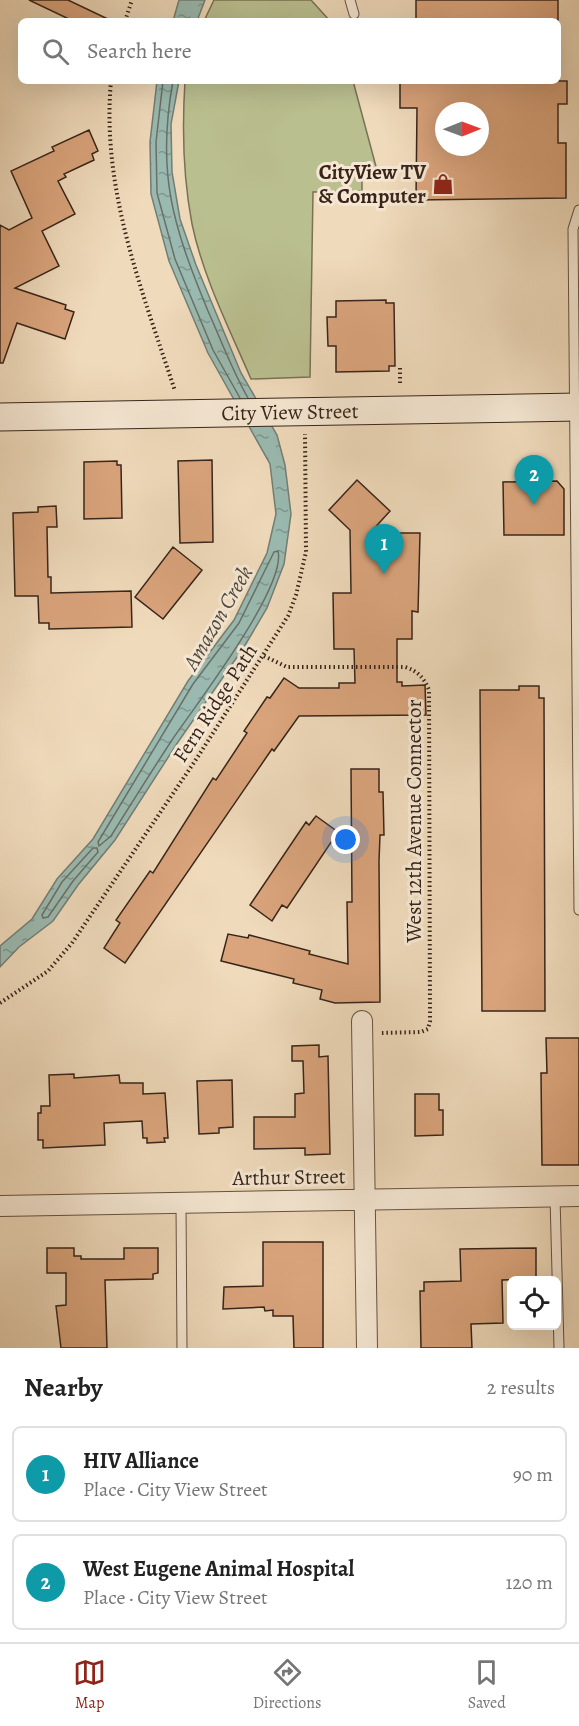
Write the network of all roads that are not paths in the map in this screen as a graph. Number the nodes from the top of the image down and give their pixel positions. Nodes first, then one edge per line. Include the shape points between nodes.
1 (350, 0) edge
2 (354, 14) dead end
3 (579, 210) edge
4 (577, 407) edge
5 (0, 417) edge
6 (578, 690) edge
7 (578, 757) edge
8 (579, 805) edge
9 (579, 910) edge
10 (362, 1027) road end
11 (579, 1196) edge
12 (555, 1197) junction
13 (365, 1200) junction
14 (181, 1204) junction
15 (0, 1206) edge
16 (182, 1348) edge
17 (367, 1348) edge
18 (559, 1348) edge

1 - 2 lane
3 - 4 lane via 573,229
4 - 5 street, City View Street
4 - 6 lane
6 - 7 lane
7 - 8 lane
8 - 9 lane
10 - 13 street
11 - 12 street, Arthur Street
12 - 13 street, Arthur Street
12 - 18 lane
13 - 14 street, Arthur Street
13 - 17 street
14 - 15 street, Arthur Street
14 - 16 lane

